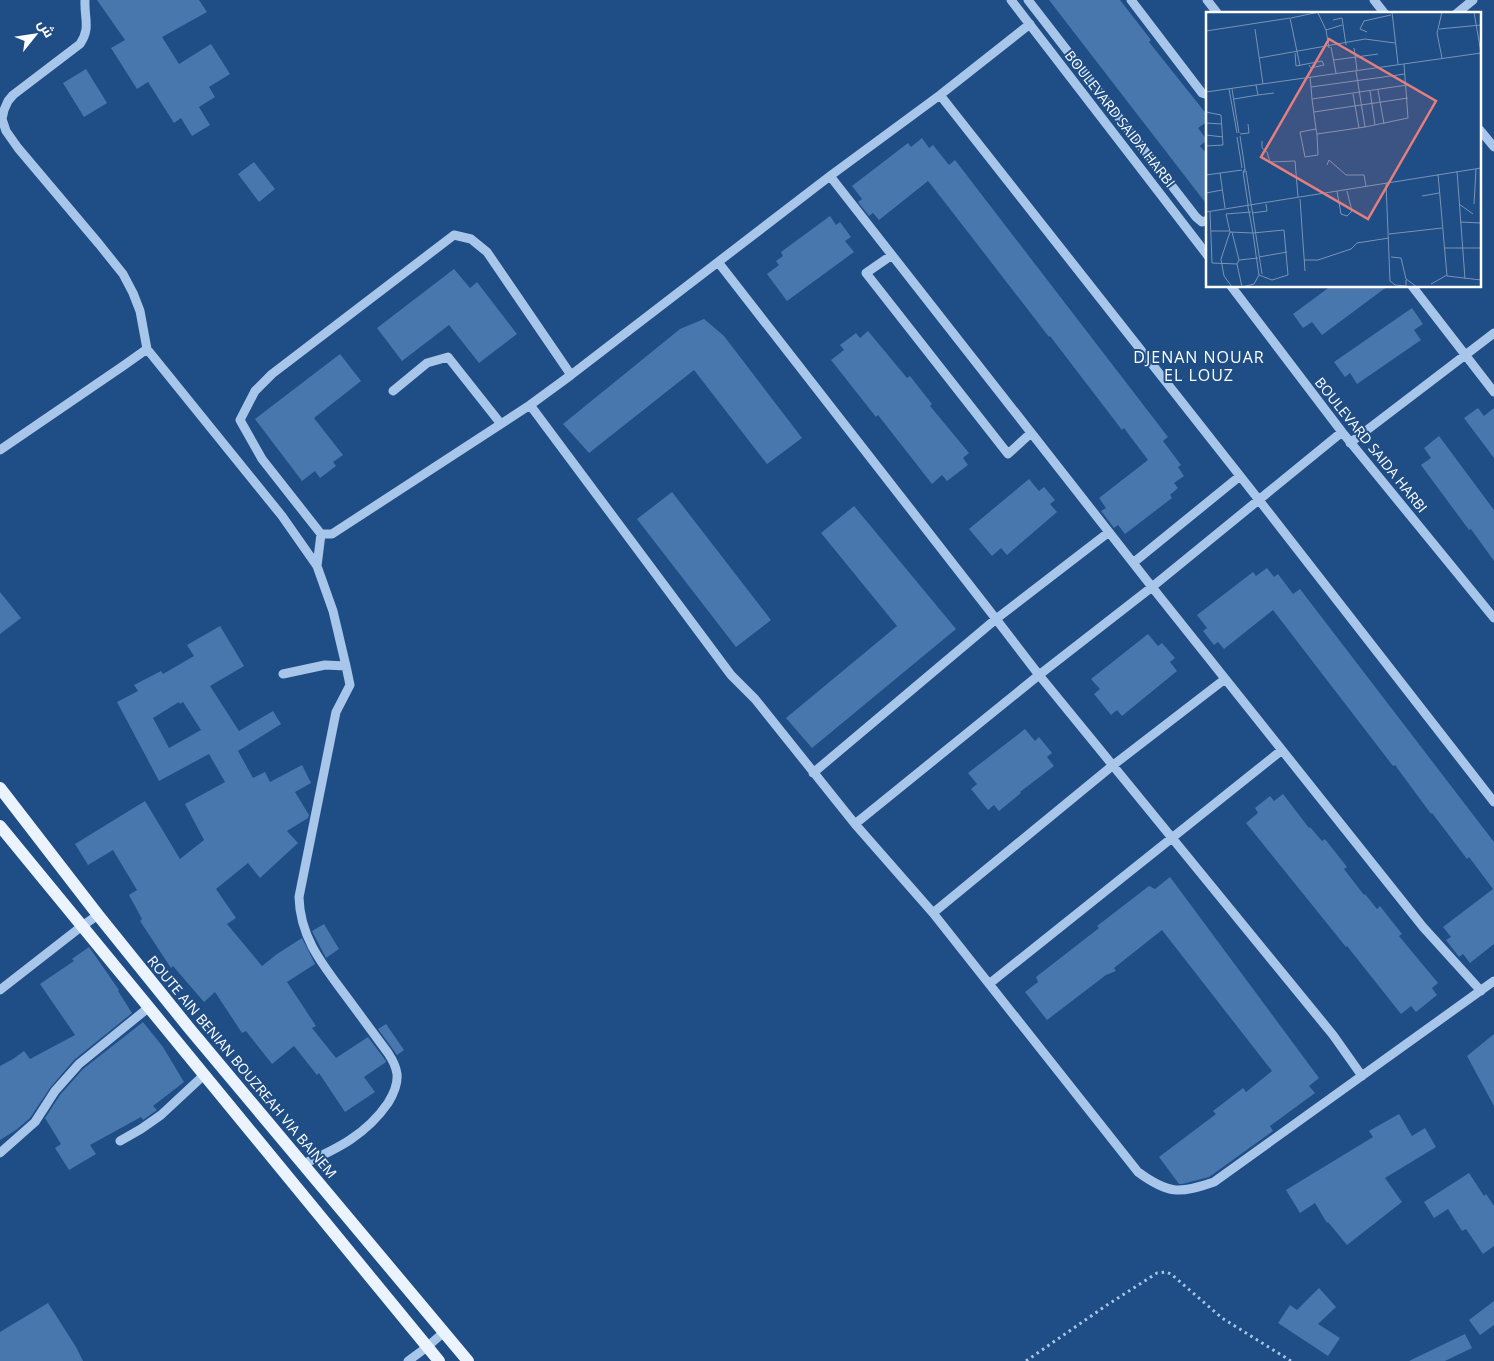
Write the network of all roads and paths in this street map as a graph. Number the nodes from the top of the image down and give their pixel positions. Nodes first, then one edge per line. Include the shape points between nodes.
1 (85, 0) edge
2 (1011, 0) edge
3 (1028, 0) edge
4 (1130, 0) edge
5 (1207, 0) edge
6 (1374, 0) edge
7 (1473, 0) edge
8 (1216, 12) edge
9 (1383, 12) edge
10 (1458, 12) edge
11 (1030, 24) junction
12 (1206, 94) edge
13 (940, 95) junction
14 (1, 120) edge
15 (1482, 132) edge
16 (1494, 147) edge
17 (830, 176) junction
18 (1206, 221) edge
19 (1206, 253) edge
20 (892, 255) junction
21 (718, 262) junction
22 (1233, 288) edge
23 (1414, 288) edge
24 (1494, 333) edge
25 (147, 348) junction
26 (1465, 355) junction
27 (571, 375) junction
28 (393, 391) dead end
29 (1494, 392) edge
30 (530, 405) junction
31 (501, 424) junction
32 (1031, 432) junction
33 (1342, 432) junction
34 (1350, 443) junction
35 (0, 450) edge
36 (1240, 476) junction
37 (1259, 500) junction
38 (1109, 532) junction
39 (321, 534) junction
40 (1133, 563) junction
41 (317, 566) junction
42 (1152, 587) junction
43 (1494, 618) edge
44 (996, 619) junction
45 (346, 666) junction
46 (283, 674) dead end
47 (1039, 675) junction
48 (1225, 679) junction
49 (1282, 750) junction
50 (1112, 766) junction
51 (812, 773) junction
52 (0, 788) edge
53 (1494, 802) edge
54 (855, 824) junction
55 (0, 826) edge
56 (1172, 838) junction
57 (934, 913) junction
58 (98, 915) junction
59 (82, 926) junction
60 (1494, 981) edge
61 (989, 984) junction
62 (0, 990) edge
63 (1481, 991) junction
64 (148, 1008) junction
65 (204, 1076) junction
66 (1362, 1076) junction
67 (120, 1141) dead end
68 (0, 1154) edge
69 (303, 1164) junction
70 (444, 1332) junction
71 (428, 1347) junction
72 (408, 1361) edge
73 (439, 1361) edge
74 (468, 1361) edge
75 (1026, 1361) edge
76 (1291, 1361) edge

1 - 14 street via 87,29 80,44 13,95
2 - 11 street, BOULEVARD SAIDA HARBI
3 - 18 street via 1196,216 1202,222
4 - 12 street
5 - 8 street
6 - 9 street
7 - 10 street
11 - 13 street
11 - 19 street, BOULEVARD SAIDA HARBI
13 - 17 street
13 - 36 street
14 - 25 street via 18,148 122,274 140,311
15 - 16 street
17 - 20 street
17 - 21 street
20 - 32 street
20 - 32 street via 866,273 1008,454
21 - 27 street
21 - 44 street
22 - 33 street, BOULEVARD SAIDA HARBI
23 - 26 street
24 - 26 street
25 - 35 street
25 - 41 street via 282,516
26 - 29 street
26 - 34 street
27 - 30 street
27 - 39 street via 487,252 471,239 454,235 272,374 255,391 240,420 262,459
28 - 31 street via 428,362 448,357
30 - 31 street
30 - 51 street via 731,675 755,699
31 - 39 street via 332,534
32 - 38 street
33 - 34 street, BOULEVARD SAIDA HARBI
33 - 37 street
34 - 43 street, BOULEVARD SAIDA HARBI
36 - 37 street
36 - 40 street
37 - 42 street
37 - 53 street
38 - 40 street
38 - 44 street
39 - 41 street
40 - 42 street
41 - 45 street via 333,611
42 - 47 street
42 - 48 street
44 - 47 street
44 - 51 street
45 - 46 street via 325,666
45 - 69 street via 350,685 336,712 299,897 299,912 320,962 388,1053 395,1066 397,1080 392,1097 365,1130
47 - 50 street
47 - 54 street
48 - 49 street
48 - 50 street
49 - 56 street
49 - 63 street via 1423,927
50 - 56 street
50 - 57 street
51 - 54 street
52 - 58 main road, ROUTE AIN BENIAN BOUZREAH VIA BAINEM
54 - 57 street
55 - 59 main road
56 - 61 street
56 - 66 street via 1333,1035
57 - 61 street
58 - 59 street
58 - 69 main road, ROUTE AIN BENIAN BOUZREAH VIA BAINEM
59 - 62 street
59 - 64 main road
60 - 63 street
61 - 66 street via 1138,1172 1156,1185 1176,1191 1214,1182
63 - 66 street
64 - 65 main road
64 - 68 street via 79,1064 55,1091 35,1122
65 - 67 street via 161,1115
65 - 71 main road
69 - 70 main road, ROUTE AIN BENIAN BOUZREAH VIA BAINEM
70 - 71 street
70 - 74 main road, ROUTE AIN BENIAN BOUZREAH VIA BAINEM
71 - 72 street
71 - 73 main road
75 - 76 path via 1106,1305 1162,1272 1171,1274 1222,1318

